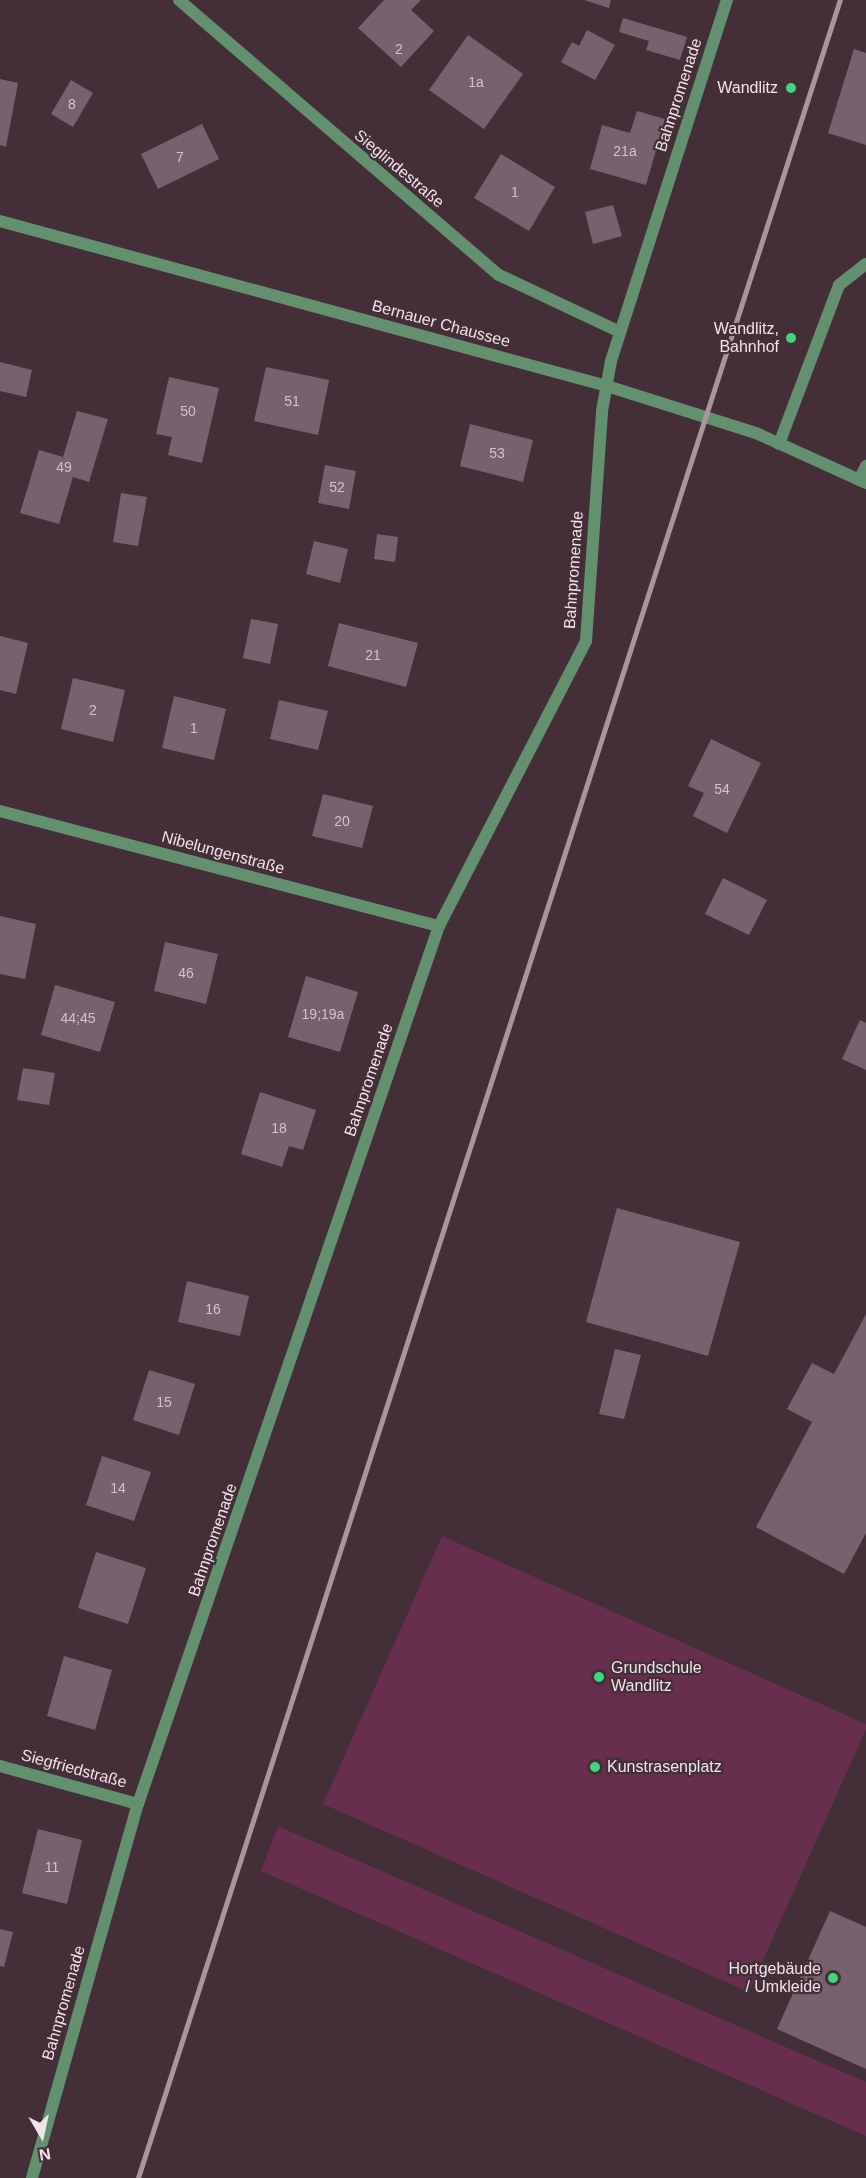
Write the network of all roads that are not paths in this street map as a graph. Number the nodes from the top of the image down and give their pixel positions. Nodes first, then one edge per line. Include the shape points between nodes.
1 (178, 0) edge
2 (727, 0) edge
3 (0, 221) edge
4 (866, 264) edge
5 (620, 332) junction
6 (607, 386) junction
7 (779, 444) junction
8 (866, 466) edge
9 (863, 482) edge
10 (0, 811) edge
11 (439, 926) junction
12 (0, 1766) edge
13 (138, 1804) junction
14 (32, 2178) edge

1 - 5 street, Sieglindestraße via 499,274
2 - 5 street, Bahnpromenade
3 - 6 street, Bernauer Chaussee
4 - 7 street via 839,285
5 - 6 street, Bahnpromenade
6 - 7 street, Bernauer Chaussee via 756,433
6 - 11 street, Bahnpromenade via 586,641
7 - 9 street, Bernauer Chaussee
8 - 9 street
10 - 11 street, Nibelungenstraße
11 - 13 street, Bahnpromenade
12 - 13 street, Siegfriedstraße
13 - 14 street, Bahnpromenade

